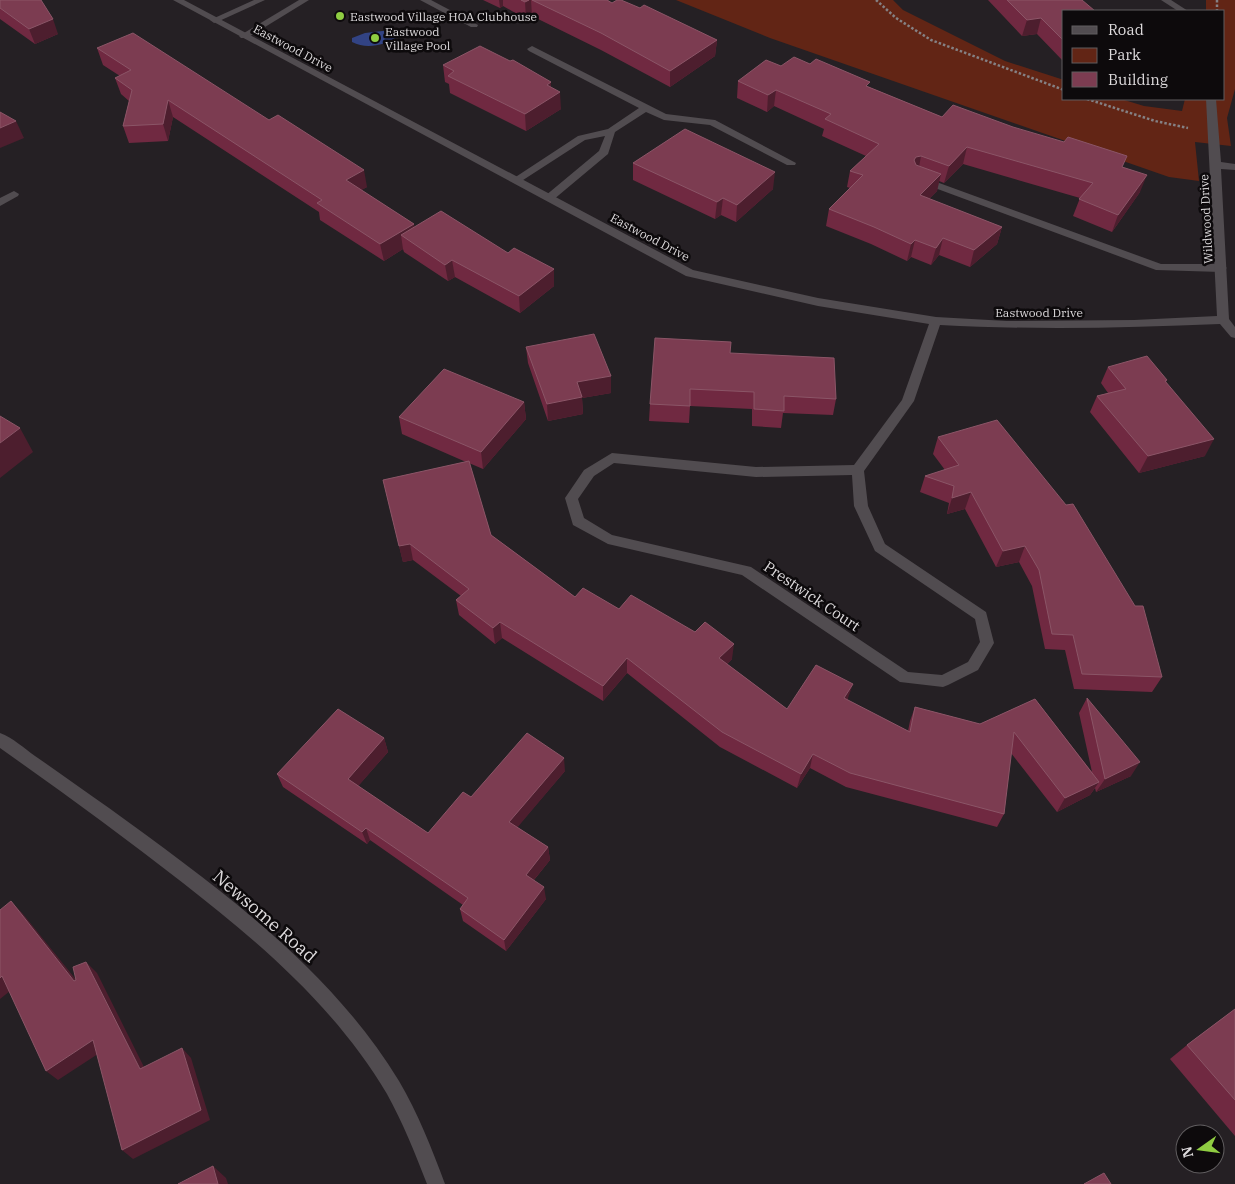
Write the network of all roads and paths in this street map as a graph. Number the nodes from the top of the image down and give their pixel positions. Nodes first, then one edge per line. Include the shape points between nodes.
1 (177, 0) edge
2 (261, 0) edge
3 (305, 0) edge
4 (424, 0) edge
5 (876, 0) edge
6 (1165, 0) edge
7 (1182, 10) edge
8 (214, 20) junction
9 (474, 26) dead end
10 (244, 36) junction
11 (532, 49) dead end
12 (1062, 89) edge
13 (1090, 100) edge
14 (1211, 100) edge
15 (645, 108) junction
16 (1189, 128) dead end
17 (612, 131) junction
18 (791, 163) dead end
19 (1216, 165) junction
20 (1235, 167) edge
21 (917, 178) edge
22 (516, 180) junction
23 (14, 194) dead end
24 (549, 198) junction
25 (0, 203) edge
26 (1221, 268) junction
27 (1223, 320) junction
28 (936, 321) junction
29 (1235, 334) edge
30 (858, 470) junction
31 (0, 740) edge
32 (436, 1184) edge

1 - 8 street, Eastwood Drive
2 - 8 street
3 - 10 street
4 - 9 street
5 - 12 path via 896,18 931,40
6 - 7 street
8 - 10 street, Eastwood Drive
10 - 22 street, Eastwood Drive
11 - 15 street
13 - 16 path via 1155,121
14 - 19 street, Wildwood Drive
15 - 17 street
15 - 18 street via 664,117 712,122
17 - 22 street via 582,138
17 - 24 street via 604,152
19 - 20 street
19 - 26 street, Wildwood Drive
21 - 26 street via 1160,268
22 - 24 street, Eastwood Drive
23 - 25 street
24 - 28 street, Eastwood Drive via 690,272 818,302
26 - 27 street, Wildwood Drive
27 - 28 street, Eastwood Drive via 1017,325
27 - 29 street
28 - 30 street via 908,401
30 - 30 street, Prestwick Court via 756,472 612,458 588,473 571,498 578,521 608,539 746,571 905,678 943,681 973,666 987,643 981,616 880,547 861,506
31 - 32 street, Newsome Road via 136,836 278,949 346,1021 385,1074 411,1122

